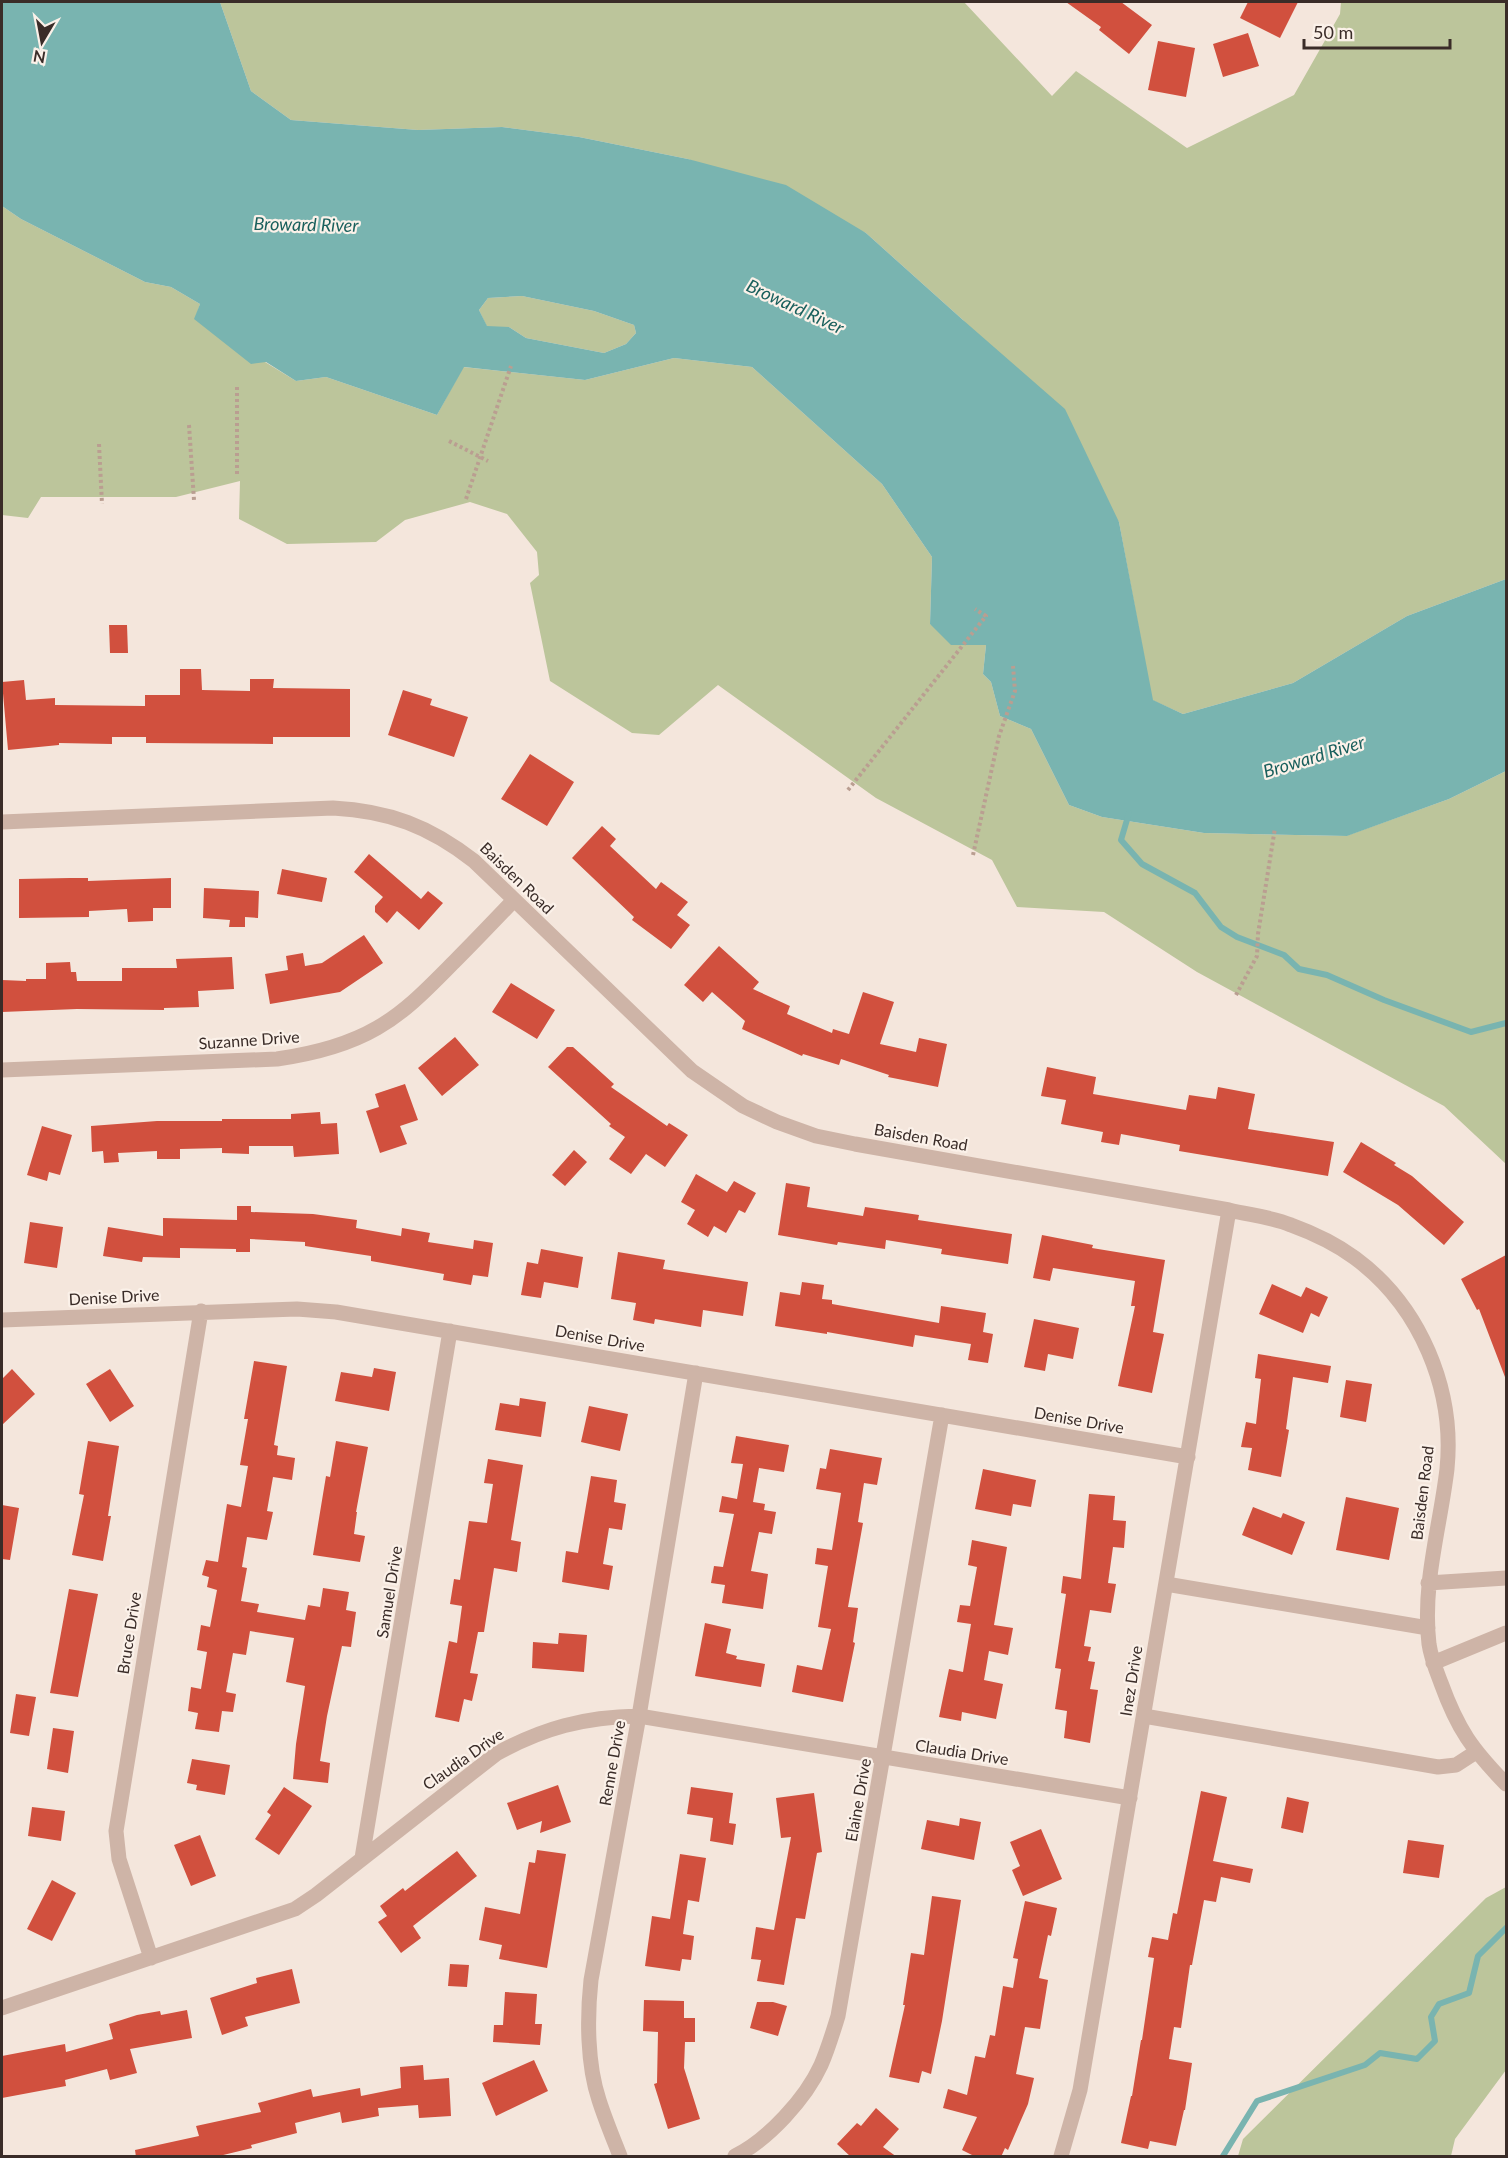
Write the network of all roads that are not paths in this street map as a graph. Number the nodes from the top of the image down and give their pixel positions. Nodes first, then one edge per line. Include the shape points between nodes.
1 (2, 822) edge
2 (514, 900) junction
3 (2, 1070) edge
4 (1229, 1210) junction
5 (201, 1311) junction
6 (2, 1320) edge
7 (450, 1331) junction
8 (696, 1373) junction
9 (942, 1414) junction
10 (1188, 1457) junction
11 (1506, 1578) edge
12 (1428, 1583) junction
13 (1166, 1584) junction
14 (1428, 1628) junction
15 (1506, 1633) edge
16 (1434, 1663) junction
17 (639, 1716) junction
18 (1144, 1716) junction
19 (1476, 1752) junction
20 (884, 1758) junction
21 (1506, 1784) edge
22 (1130, 1798) junction
23 (362, 1858) junction
24 (151, 1958) junction
25 (2, 2008) edge
26 (620, 2157) edge
27 (735, 2157) edge
28 (1061, 2157) edge

1 - 2 street, Baisden Road via 363,810 395,817 450,842
2 - 3 street, Suzanne Drive via 399,1014 343,1044 277,1059
2 - 4 street, Baisden Road via 692,1071 743,1106 777,1122 855,1144
4 - 10 street, Inez Drive
4 - 12 street, Baisden Road via 1289,1224 1355,1258 1398,1301 1433,1359 1447,1423 1447,1467
5 - 6 street, Denise Drive
5 - 7 street, Denise Drive via 336,1312
5 - 24 street, Bruce Drive via 116,1831 119,1859
7 - 8 street, Denise Drive
7 - 23 street, Samuel Drive
8 - 9 street, Denise Drive
8 - 17 street, Renne Drive
9 - 10 street, Denise Drive
9 - 20 street, Elaine Drive
10 - 13 street, Inez Drive
11 - 12 street
12 - 14 street, Baisden Road
13 - 14 street
13 - 18 street, Inez Drive
14 - 16 street, Baisden Road
15 - 16 street
16 - 19 street, Baisden Road via 1450,1710
17 - 20 street, Claudia Drive
17 - 23 street, Claudia Drive via 585,1720 520,1741 475,1768
17 - 26 street, Renne Drive via 588,2010 596,2091
18 - 19 street via 1438,1767 1456,1765
18 - 22 street, Inez Drive
19 - 21 street, Baisden Road
20 - 22 street, Claudia Drive
20 - 27 street, Elaine Drive via 838,2016 821,2066 794,2107 761,2139
22 - 28 street, Inez Drive via 1080,2090
23 - 24 street, Claudia Drive via 295,1908
24 - 25 street, Claudia Drive

